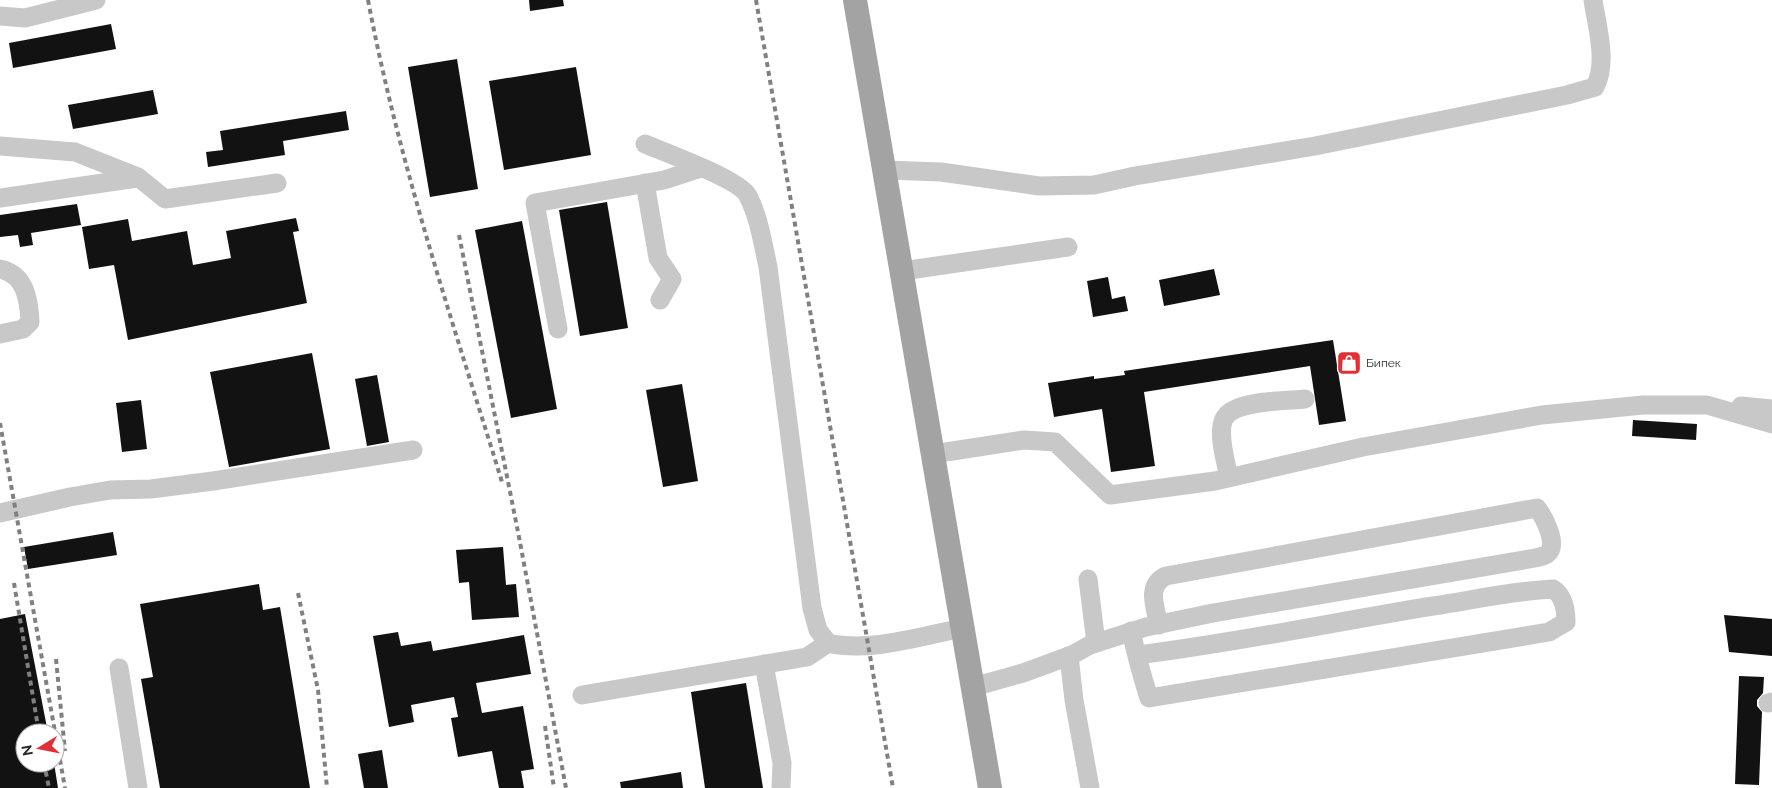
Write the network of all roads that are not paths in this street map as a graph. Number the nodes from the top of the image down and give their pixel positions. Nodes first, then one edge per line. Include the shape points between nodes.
1 (96, 0) edge
2 (856, 0) edge
3 (1593, 0) edge
4 (0, 16) edge
5 (645, 144) dead end
6 (0, 146) edge
7 (701, 168) junction
8 (884, 170) junction
9 (138, 178) junction
10 (277, 183) dead end
11 (645, 183) junction
12 (0, 198) edge
13 (1068, 247) dead end
14 (0, 269) edge
15 (902, 271) junction
16 (660, 300) dead end
17 (558, 329) dead end
18 (0, 334) edge
19 (1305, 399) dead end
20 (1707, 405) junction
21 (1772, 409) edge
22 (1772, 424) edge
23 (412, 450) dead end
24 (933, 454) junction
25 (1229, 477) junction
26 (0, 513) edge
27 (1088, 579) dead end
28 (1159, 625) junction
29 (963, 628) junction
30 (1131, 631) junction
31 (828, 643) junction
32 (1096, 643) junction
33 (1137, 655) junction
34 (1069, 656) junction
35 (764, 664) junction
36 (119, 668) dead end
37 (973, 687) junction
38 (582, 695) dead end
39 (138, 788) edge
40 (781, 788) edge
41 (990, 788) edge
42 (1090, 788) edge

1 - 4 street via 25,18
2 - 8 main road
3 - 8 street via 1601,75 1595,87 1567,95 1315,146 1094,185 1040,186 942,172
5 - 7 street
6 - 9 street via 76,152
7 - 11 street
7 - 31 street via 731,181 748,194 759,228 768,267 812,608 818,630
8 - 15 main road
9 - 10 street via 165,199
9 - 12 street
11 - 16 street via 658,258 672,279
11 - 17 street via 535,203
13 - 15 street
14 - 18 street via 10,271 18,278 29,300 30,322 24,329
15 - 24 main road
19 - 25 street via 1249,404 1224,418 1223,452
20 - 21 street
20 - 22 street
20 - 25 street via 1643,405 1542,414 1362,447
23 - 26 street via 213,481 151,489 110,490
24 - 25 street via 1024,440 1055,442 1110,495
24 - 29 main road
27 - 32 street
28 - 28 street via 1535,558 1548,554 1550,534 1537,508 1166,576 1158,580 1154,588
28 - 30 street
29 - 31 street via 868,645 846,647
29 - 37 main road
30 - 32 street
30 - 33 street
31 - 35 street via 807,657
32 - 34 street
33 - 33 street via 1149,698 1165,697 1549,632 1566,622 1566,616 1559,593 1553,590 1525,591 1206,647
34 - 37 street
34 - 42 street
35 - 38 street
35 - 40 street via 782,763
36 - 39 street
37 - 41 main road

